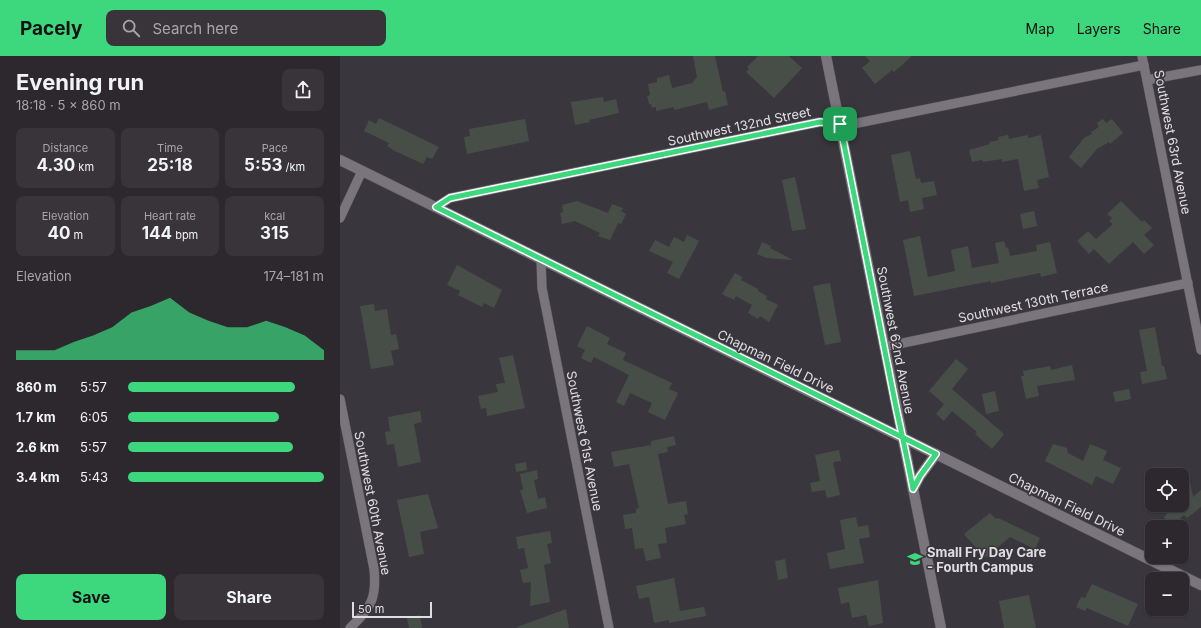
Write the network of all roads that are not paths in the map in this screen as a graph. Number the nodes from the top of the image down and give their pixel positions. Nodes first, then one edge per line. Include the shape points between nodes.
1 (826, 56) edge
2 (1143, 61) edge
3 (1201, 70) edge
4 (1147, 80) junction
5 (840, 124) junction
6 (340, 160) edge
7 (362, 171) junction
8 (436, 207) junction
9 (340, 218) edge
10 (541, 259) junction
11 (1188, 284) junction
12 (884, 347) junction
13 (1201, 350) edge
14 (340, 399) edge
15 (902, 437) junction
16 (936, 454) junction
17 (913, 489) junction
18 (1201, 585) edge
19 (350, 628) edge
20 (609, 628) edge
21 (941, 628) edge

1 - 5 street, Southwest 62nd Avenue
2 - 4 street, Southwest 63rd Avenue
2 - 5 street, Southwest 132nd Street via 860,123
3 - 4 street
4 - 11 street, Southwest 63rd Avenue
5 - 8 street, Southwest 132nd Street via 820,122 473,193 450,198
5 - 12 street, Southwest 62nd Avenue
6 - 7 street, Chapman Field Drive
7 - 8 street, Chapman Field Drive
7 - 9 street
8 - 10 street, Chapman Field Drive
10 - 15 street, Chapman Field Drive
10 - 20 street, Southwest 61st Avenue via 542,288
11 - 12 street, Southwest 130th Terrace
11 - 13 street, Southwest 63rd Avenue
12 - 15 street, Southwest 62nd Avenue
14 - 19 street, Southwest 60th Avenue via 374,569 375,587 375,594 369,606
15 - 16 street, Chapman Field Drive
15 - 17 street, Southwest 62nd Avenue
16 - 17 street
16 - 18 street, Chapman Field Drive
17 - 21 street, Southwest 62nd Avenue

